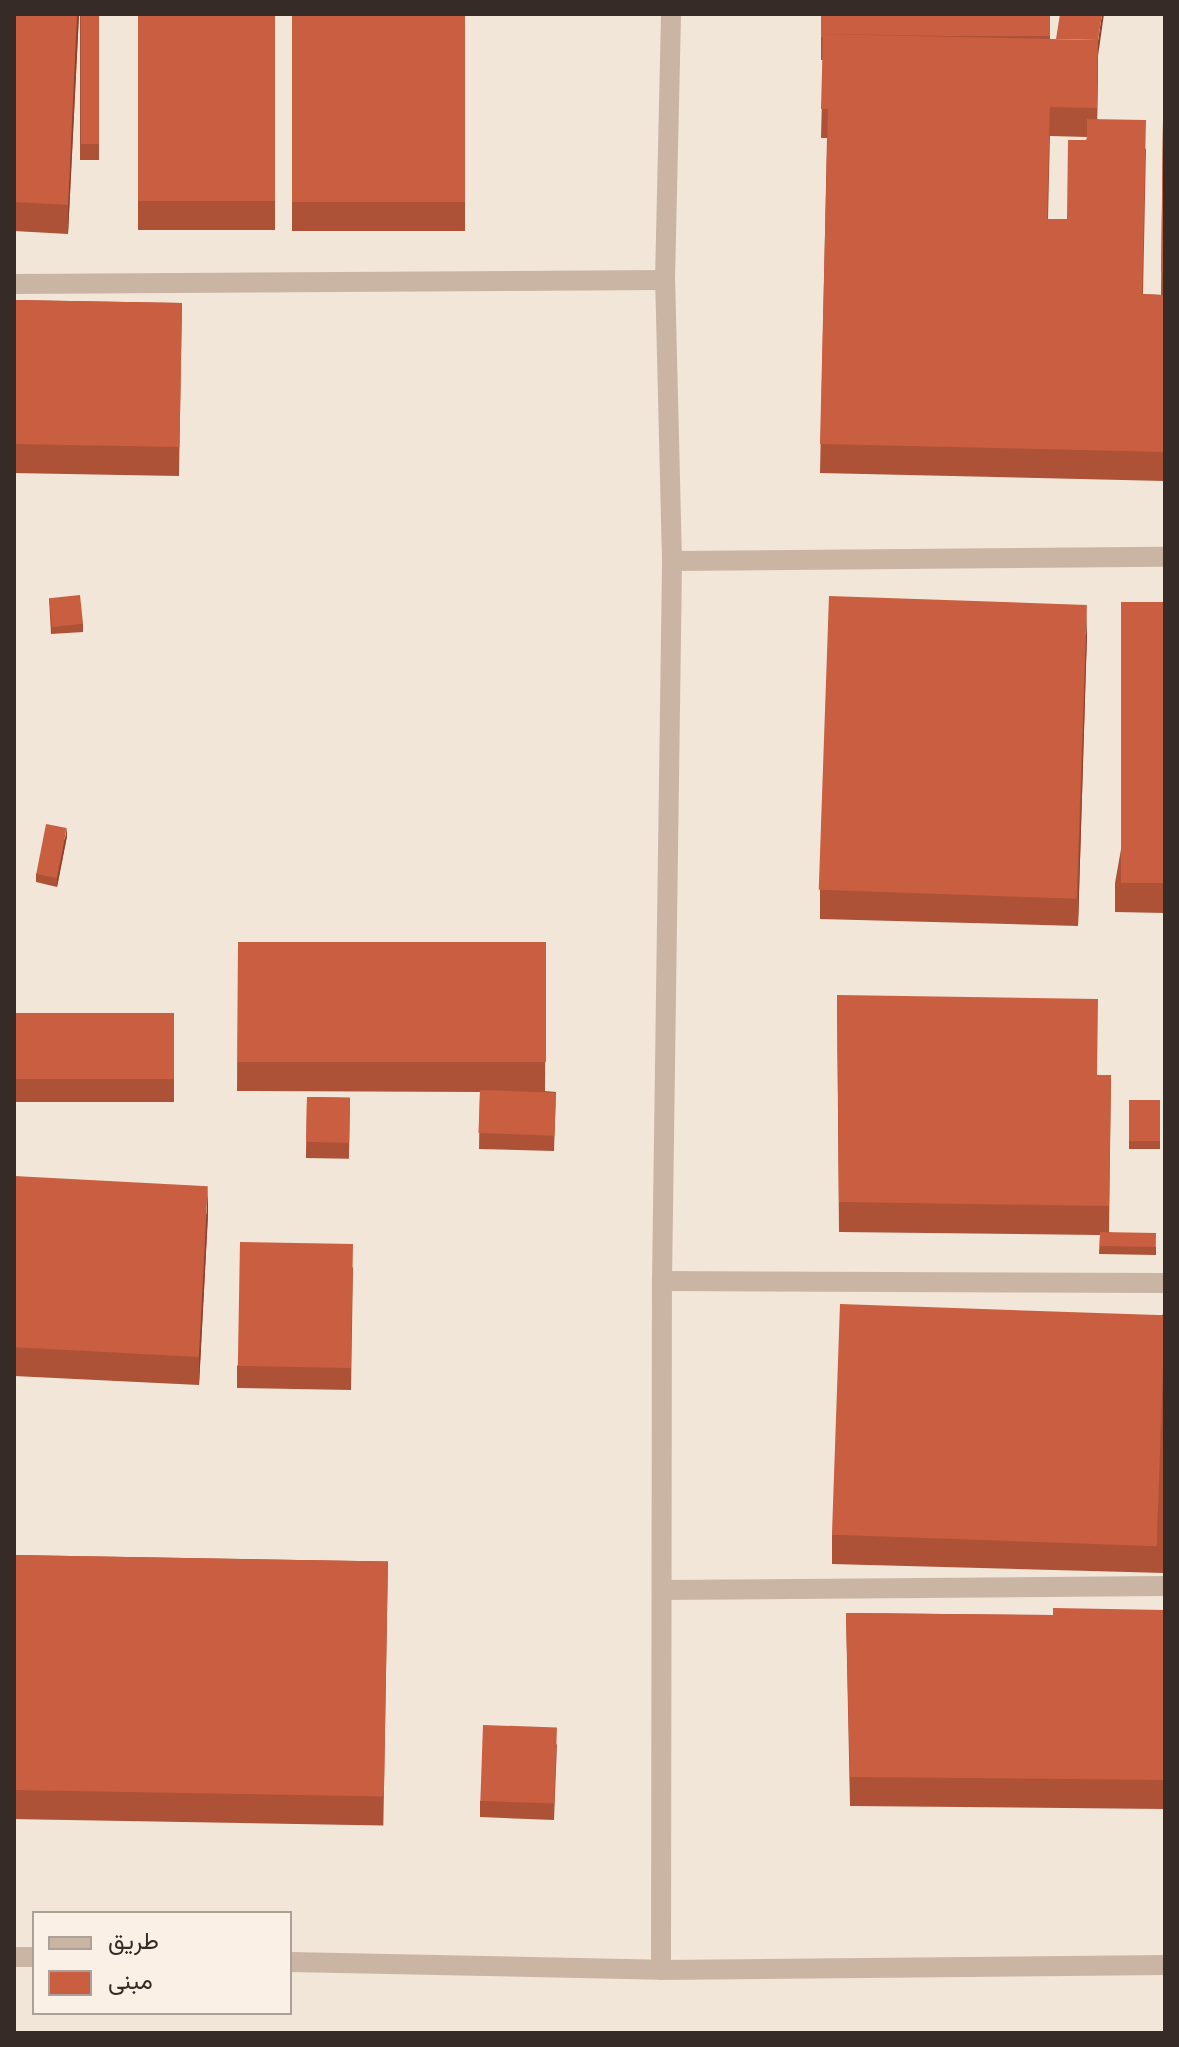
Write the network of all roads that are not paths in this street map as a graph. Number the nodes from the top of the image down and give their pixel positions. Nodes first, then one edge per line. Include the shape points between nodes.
1 (671, 14) edge
2 (665, 280) junction
3 (14, 284) edge
4 (1165, 557) edge
5 (672, 561) junction
6 (662, 1281) junction
7 (1165, 1283) edge
8 (1165, 1586) edge
9 (662, 1590) junction
10 (292, 1962) edge
11 (1165, 1965) edge
12 (661, 1970) junction

1 - 2 street
2 - 3 street
2 - 5 street
4 - 5 street
5 - 6 street
6 - 7 street
6 - 9 street
8 - 9 street
9 - 12 street
10 - 12 street
11 - 12 street

